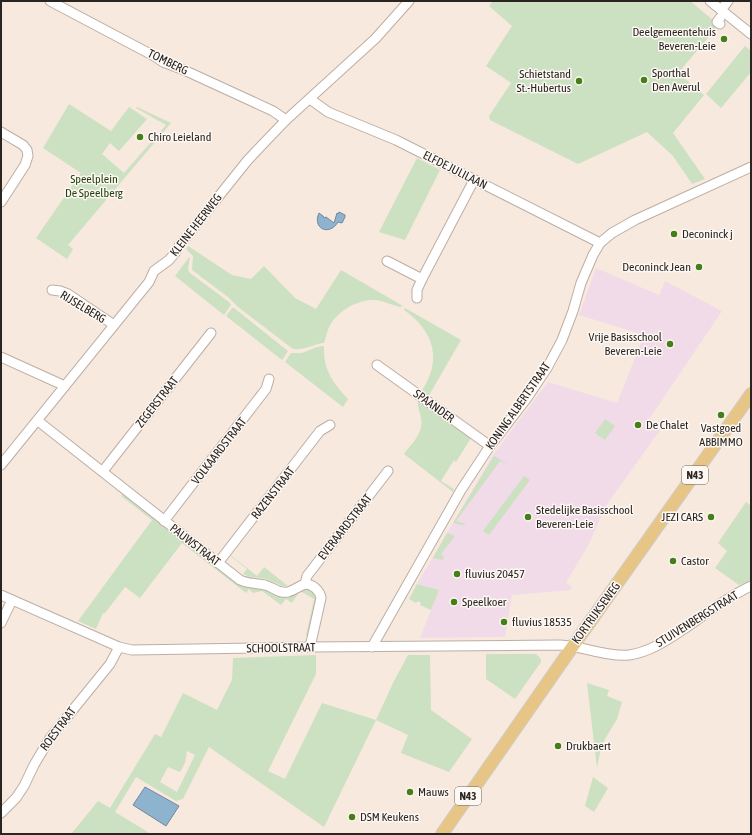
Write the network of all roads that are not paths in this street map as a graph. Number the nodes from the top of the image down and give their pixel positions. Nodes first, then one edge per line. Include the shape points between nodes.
1 (50, 1) edge
2 (409, 1) edge
3 (710, 1) edge
4 (728, 1) edge
5 (720, 17) junction
6 (751, 34) edge
7 (310, 99) junction
8 (286, 120) junction
9 (1, 132) edge
10 (751, 168) edge
11 (474, 180) junction
12 (1, 202) edge
13 (600, 243) junction
14 (387, 261) dead end
15 (422, 279) junction
16 (52, 290) dead end
17 (417, 298) dead end
18 (114, 325) junction
19 (211, 333) dead end
20 (1, 357) edge
21 (377, 365) dead end
22 (269, 379) dead end
23 (65, 386) junction
24 (751, 394) edge
25 (38, 421) junction
26 (330, 425) dead end
27 (490, 446) junction
28 (1, 465) edge
29 (103, 471) junction
30 (388, 471) dead end
31 (164, 521) junction
32 (218, 563) junction
33 (305, 584) junction
34 (751, 586) edge
35 (1, 595) edge
36 (12, 600) junction
37 (1, 624) edge
38 (372, 646) junction
39 (572, 646) junction
40 (119, 647) junction
41 (310, 647) junction
42 (1, 813) edge
43 (442, 834) edge

1 - 8 street, TOMBERG via 163,62 273,111
2 - 7 street, KLEINE HEERWEG via 374,39
3 - 5 street
4 - 5 street
5 - 6 street
7 - 8 street, KLEINE HEERWEG
7 - 11 street, ELFDE JULILAAN via 328,112 396,140
8 - 18 street, KLEINE HEERWEG via 247,161 169,260 154,271 149,282
9 - 12 street via 23,145 28,156
10 - 13 street, KONING ALBERTSTRAAT via 635,220
11 - 13 street, ELFDE JULILAAN
11 - 15 street
13 - 27 street, KONING ALBERTSTRAAT via 581,283 562,340 547,368
14 - 15 street
15 - 17 street via 417,290
16 - 18 street, RIJSELBERG via 68,294
18 - 23 street, KLEINE HEERWEG
19 - 29 street, ZEGERSTRAAT
20 - 23 street
21 - 27 street, SPAANDER
22 - 31 street, VOLKAARDSTRAAT via 266,389
23 - 25 street, KLEINE HEERWEG
24 - 39 main road, KORTRIJKSEWEG / N43
25 - 28 street, KLEINE HEERWEG
25 - 29 street, PAUWSTRAAT
26 - 32 street, RAZENSTRAAT via 320,431
27 - 38 street, KONING ALBERTSTRAAT via 461,490
29 - 31 street, PAUWSTRAAT
30 - 33 street, EVERAARDSTRAAT via 307,576
31 - 32 street, PAUWSTRAAT
32 - 33 street, PAUWSTRAAT via 245,582 265,585 280,592 292,591
33 - 41 street via 318,591 321,598
34 - 39 street, STUIVENBERGSTRAAT via 646,651 627,655
35 - 36 street, SCHOOLSTRAAT
36 - 37 street
36 - 40 street, SCHOOLSTRAAT
38 - 39 street, SCHOOLSTRAAT
38 - 41 street, SCHOOLSTRAAT
39 - 43 main road, KORTRIJKSEWEG / N43
40 - 41 street, SCHOOLSTRAAT via 146,651
40 - 42 street, ROESTRAAT via 110,664 50,738 20,792

